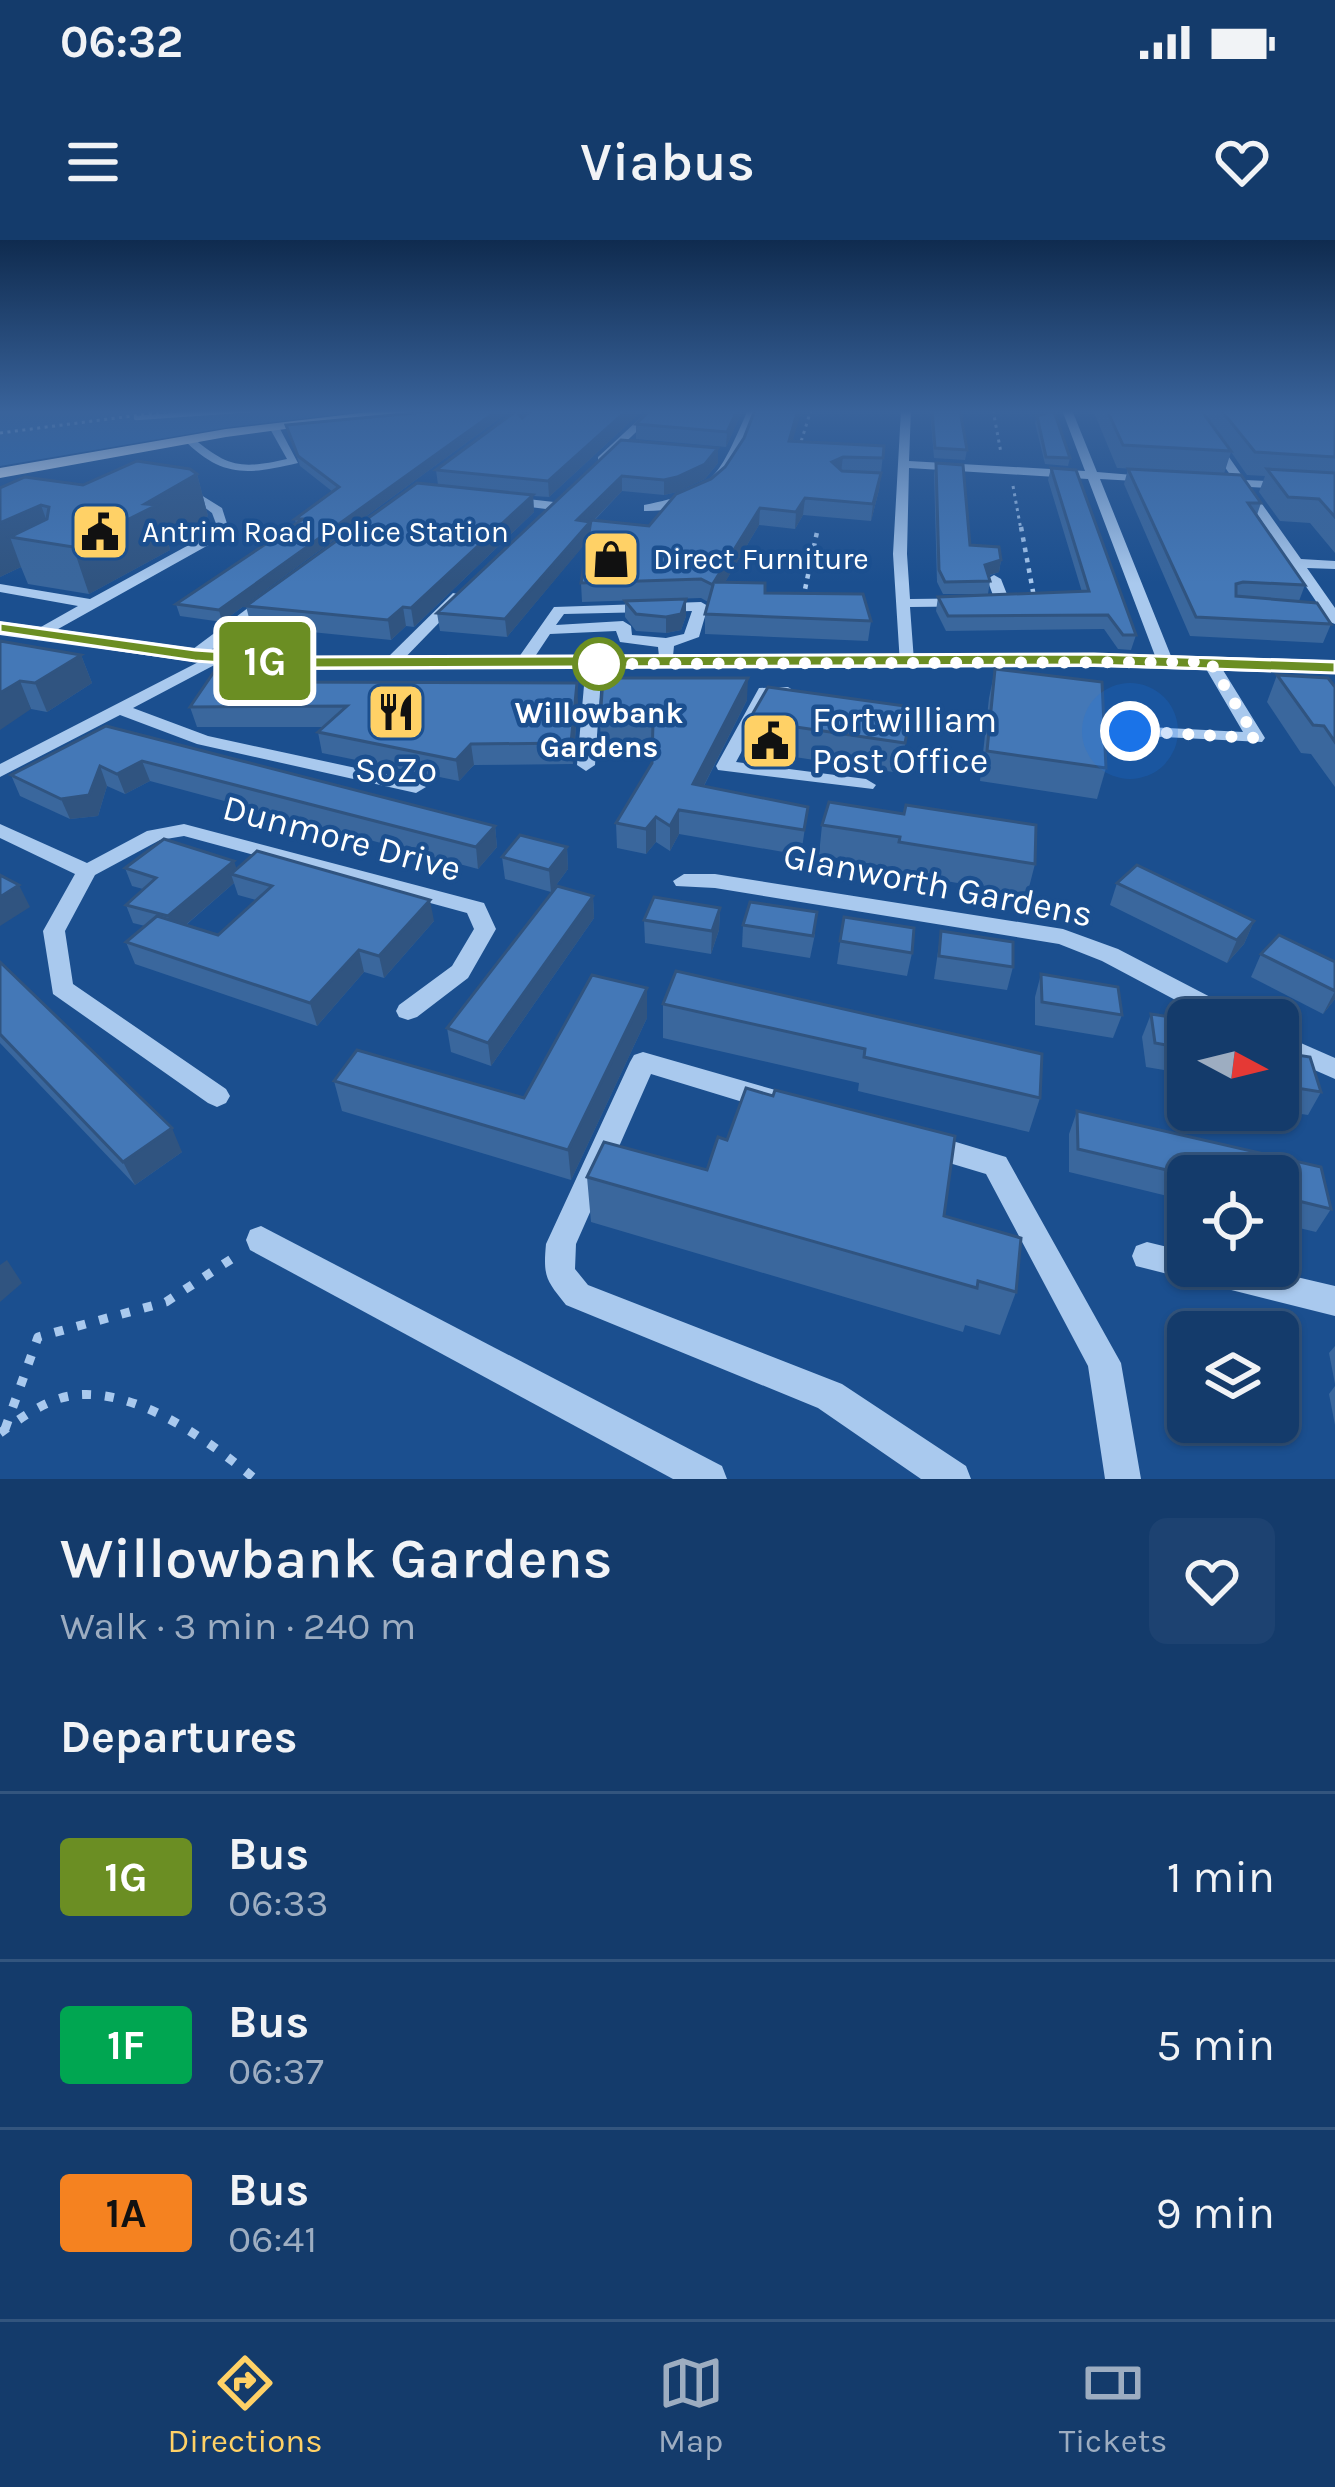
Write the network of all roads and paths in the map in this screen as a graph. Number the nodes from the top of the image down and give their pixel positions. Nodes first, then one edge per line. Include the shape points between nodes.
1 (57, 468) edge
2 (226, 468) edge
3 (259, 468) edge
4 (593, 468) edge
5 (725, 468) edge
6 (903, 468) edge
7 (969, 468) edge
8 (1089, 468) edge
9 (1229, 468) edge
10 (1007, 470) junction
11 (0, 473) edge
12 (586, 475) edge
13 (1092, 475) junction
14 (1169, 479) edge
15 (1192, 481) edge
16 (881, 482) edge
17 (902, 483) junction
18 (1239, 483) junction
19 (1335, 488) edge
20 (570, 490) edge
21 (193, 494) edge
22 (484, 498) edge
23 (554, 506) junction
24 (648, 508) dead end
25 (539, 520) edge
26 (817, 532) dead end
27 (1295, 562) junction
28 (1335, 565) edge
29 (21, 575) edge
30 (994, 579) edge
31 (473, 582) edge
32 (0, 588) edge
33 (284, 588) edge
34 (694, 591) edge
35 (1003, 602) junction
36 (802, 603) edge
37 (92, 604) junction
38 (902, 604) junction
39 (559, 610) junction
40 (1308, 613) edge
41 (1333, 617) edge
42 (0, 628) edge
43 (545, 630) junction
44 (37, 634) junction
45 (666, 653) junction
46 (221, 661) junction
47 (906, 661) junction
48 (1165, 661) junction
49 (1210, 662) junction
50 (321, 663) junction
51 (522, 664) junction
52 (594, 664) junction
53 (389, 665) junction
54 (1335, 668) edge
55 (302, 688) edge
56 (789, 692) edge
57 (119, 709) junction
58 (1130, 731) dead end
59 (586, 765) dead end
60 (0, 771) edge
61 (866, 784) dead end
62 (416, 787) dead end
63 (0, 830) edge
64 (87, 871) junction
65 (684, 881) dead end
66 (1194, 999) edge
67 (408, 1011) dead end
68 (1299, 1053) edge
69 (1335, 1069) edge
70 (218, 1096) dead end
71 (797, 1107) edge
72 (885, 1133) edge
73 (261, 1240) joint
74 (1147, 1256) dead end
75 (1167, 1261) edge
76 (1277, 1287) edge
77 (1335, 1301) edge
78 (2, 1431) edge
79 (255, 1479) edge
80 (710, 1479) edge
81 (953, 1479) edge
82 (1123, 1479) edge

1 - 11 main road
2 - 3 street
4 - 12 street
5 - 24 street via 698,499
6 - 17 street
7 - 10 street
8 - 13 street
9 - 18 street
10 - 13 street
10 - 35 path via 1035,602
13 - 14 street
13 - 48 street
15 - 18 street
16 - 17 street
17 - 38 street
18 - 19 street
18 - 27 street
20 - 23 street
21 - 37 street via 218,511 225,530
22 - 23 street
23 - 25 street
26 - 36 path
27 - 28 street
27 - 41 street
29 - 32 street
30 - 35 street
31 - 53 street
32 - 37 street
33 - 46 street
34 - 39 street via 566,601
35 - 38 street
37 - 44 street
38 - 47 street
39 - 43 street
39 - 45 street via 701,606 691,638
40 - 41 street
42 - 44 main road
43 - 45 street via 622,626 625,639
43 - 51 street
44 - 46 main road
45 - 47 main road
45 - 52 main road
46 - 50 main road
46 - 57 street
47 - 48 main road
48 - 49 main road
49 - 54 main road
49 - 58 street via 1256,738
50 - 53 main road
50 - 55 street
51 - 52 main road
51 - 53 main road
52 - 59 street
56 - 61 street via 764,692 725,766
57 - 60 street
57 - 62 street via 202,740
63 - 64 street
64 - 67 street, Dunmore Drive via 154,835 184,830 476,908 485,929 460,972
64 - 70 street via 54,932 62,988
65 - 66 street, Glanworth Gardens via 1063,937
68 - 69 street
71 - 81 street via 643,1062 561,1244 560,1273 577,1295 830,1396
72 - 82 street via 996,1165 1104,1363
73 - 78 path via 166,1302 38,1337
73 - 80 street
74 - 75 street
76 - 77 street
78 - 79 path via 37,1406 81,1394 144,1408

